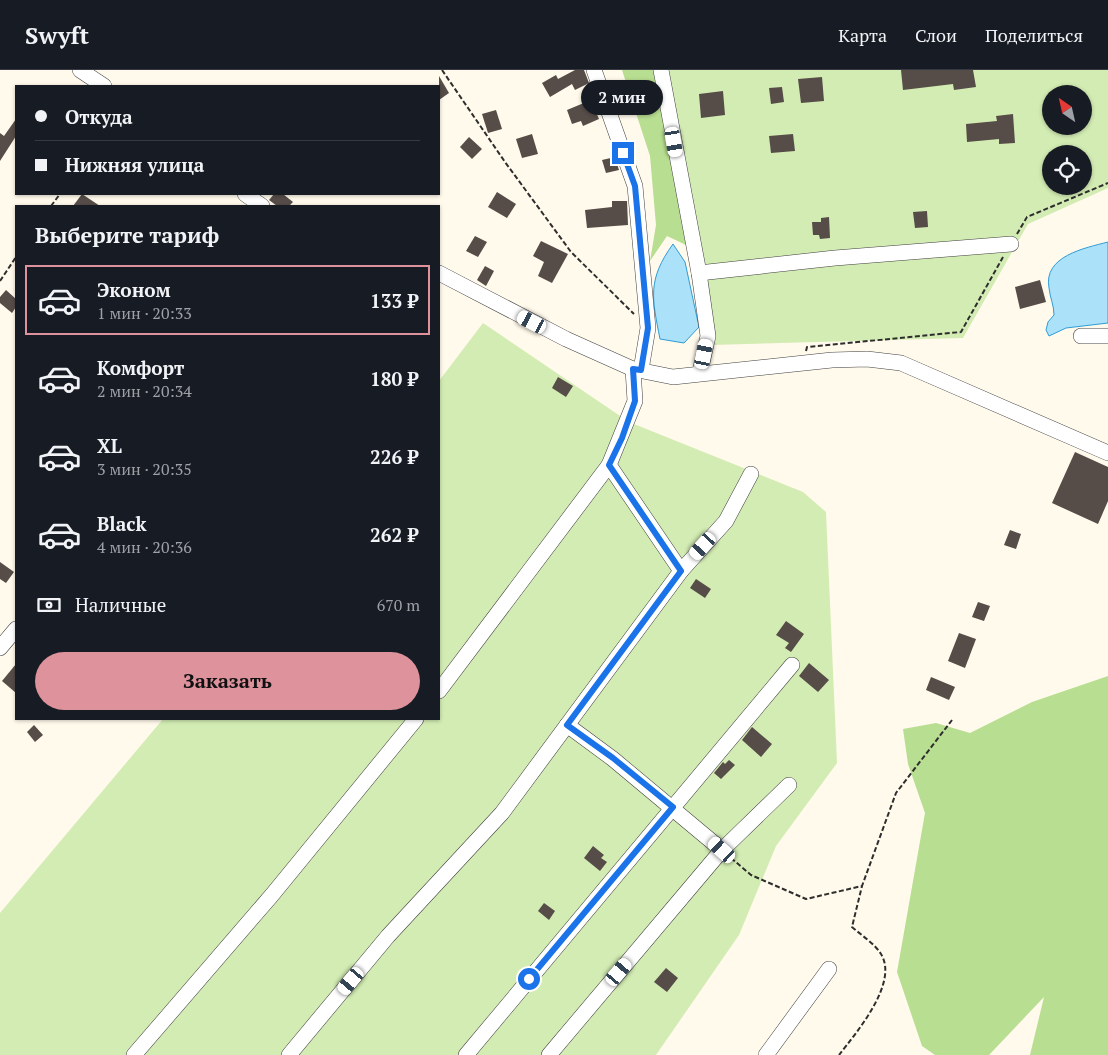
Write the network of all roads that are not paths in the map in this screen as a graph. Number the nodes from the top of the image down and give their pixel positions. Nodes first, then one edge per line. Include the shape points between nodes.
1 (80, 70) edge
2 (594, 70) edge
3 (661, 70) edge
4 (102, 85) edge
5 (246, 195) edge
6 (261, 205) edge
7 (1011, 244) road end
8 (699, 273) junction
9 (440, 274) edge
10 (1081, 336) dead end
11 (1108, 336) edge
12 (637, 369) junction
13 (700, 372) junction
14 (1108, 454) edge
15 (609, 465) junction
16 (751, 474) dead end
17 (681, 571) junction
18 (15, 630) edge
19 (0, 648) edge
20 (792, 666) dead end
21 (440, 690) edge
22 (415, 720) edge
23 (567, 725) junction
24 (789, 785) dead end
25 (673, 807) junction
26 (722, 850) junction
27 (829, 969) dead end
28 (134, 1055) edge
29 (289, 1055) edge
30 (466, 1055) edge
31 (549, 1055) edge
32 (766, 1055) edge

1 - 4 street
2 - 12 street via 635,186 648,328
3 - 8 street
5 - 6 street
7 - 8 street
8 - 13 street via 708,336
9 - 12 street via 564,338
10 - 11 street
12 - 13 street via 673,377
12 - 15 street via 635,401
13 - 14 street via 867,359 901,363
15 - 17 street
15 - 21 street
16 - 17 street via 726,521
17 - 23 street
18 - 19 street
20 - 25 street
22 - 28 street via 272,895
23 - 25 street
23 - 29 street via 502,813 388,936
24 - 26 street
25 - 26 street
25 - 30 street
26 - 31 street
27 - 32 street

